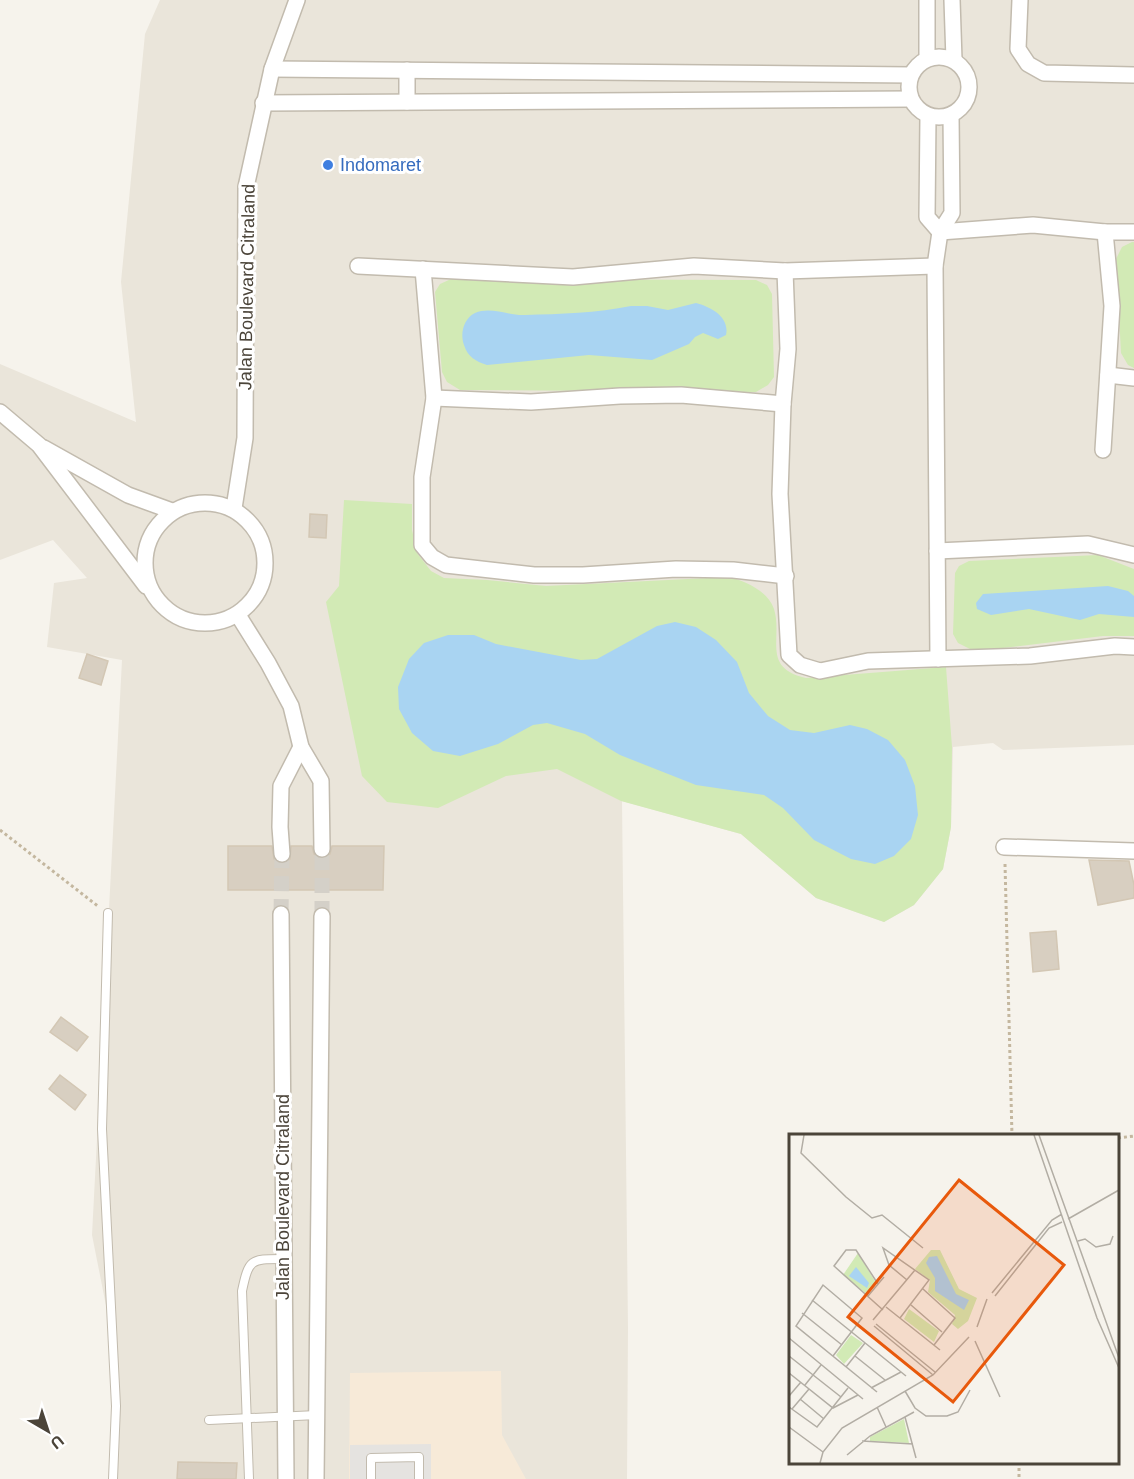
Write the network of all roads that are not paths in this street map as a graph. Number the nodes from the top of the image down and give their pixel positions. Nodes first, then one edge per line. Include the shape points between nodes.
1 (297, 0) edge
2 (927, 0) edge
3 (952, 0) edge
4 (1020, 0) edge
5 (927, 59) junction
6 (954, 60) junction
7 (272, 69) junction
8 (407, 70) junction
9 (911, 75) junction
10 (1134, 75) edge
11 (911, 99) junction
12 (408, 102) junction
13 (263, 103) junction
14 (951, 115) junction
15 (928, 116) junction
16 (940, 232) junction
17 (1106, 232) junction
18 (1134, 232) edge
19 (358, 266) dead end
20 (935, 266) junction
21 (423, 269) junction
22 (785, 271) junction
23 (1108, 375) junction
24 (1134, 378) edge
25 (434, 398) junction
26 (783, 404) junction
27 (2, 418) edge
28 (39, 445) junction
29 (1103, 450) dead end
30 (234, 508) junction
31 (172, 511) junction
32 (937, 551) junction
33 (1134, 555) edge
34 (786, 576) junction
35 (153, 596) junction
36 (238, 615) junction
37 (1134, 647) edge
38 (938, 659) junction
39 (302, 747) junction
40 (1004, 847) road end
41 (322, 849) tunnel mouth
42 (1134, 851) edge
43 (282, 854) tunnel mouth
44 (108, 914) road end
45 (281, 914) tunnel mouth
46 (322, 916) tunnel mouth
47 (284, 1259) junction
48 (317, 1415) junction
49 (285, 1416) junction
50 (248, 1418) junction
51 (209, 1419) dead end
52 (114, 1479) edge
53 (249, 1479) edge
54 (285, 1479) edge
55 (316, 1479) edge
56 (371, 1479) edge
57 (419, 1479) edge

1 - 7 street, Jalan Boulevard Citraland
2 - 5 street
3 - 6 street
4 - 10 street via 1018,49 1028,64 1044,74
5 - 6 street via 941,56
5 - 9 street
6 - 14 street via 966,72 969,88 964,105
7 - 8 street
7 - 13 street, Jalan Boulevard Citraland
8 - 9 street
8 - 12 street
9 - 11 street
11 - 12 street
11 - 15 street
12 - 13 street
13 - 30 street, Jalan Boulevard Citraland via 246,187 245,438
14 - 15 street
14 - 16 street via 952,213
15 - 16 street via 927,217
16 - 17 street via 1033,225
16 - 20 street
17 - 18 street
17 - 23 street via 1112,306
19 - 21 street
20 - 22 street
20 - 32 street
21 - 22 street via 573,277 694,266
21 - 25 street
22 - 26 street via 788,349
23 - 24 street
23 - 29 street
25 - 26 street via 531,402 681,395
25 - 34 street via 422,477 422,545 446,565 534,574 676,569
26 - 34 street via 780,494
27 - 28 street
28 - 31 street via 128,495
28 - 35 street
30 - 31 street via 203,501
30 - 36 street via 257,530 267,560 260,591
31 - 35 street via 150,534 143,565
32 - 33 street via 1088,544
32 - 38 street
34 - 38 street via 789,655 800,665 820,671 868,661
35 - 36 street via 176,618 207,624
36 - 39 street via 291,706
37 - 38 street
39 - 41 street via 321,781
39 - 43 street via 281,786
40 - 42 street
44 - 52 lane via 102,1129 116,1406
45 - 47 street, Jalan Boulevard Citraland
46 - 48 street, Jalan Boulevard Citraland
47 - 49 street, Jalan Boulevard Citraland
47 - 50 lane via 258,1259 247,1268 242,1291
48 - 49 lane
48 - 55 street, Jalan Boulevard Citraland
49 - 50 lane
49 - 54 street, Jalan Boulevard Citraland
50 - 51 lane
50 - 53 lane
56 - 57 lane via 371,1458 418,1457

